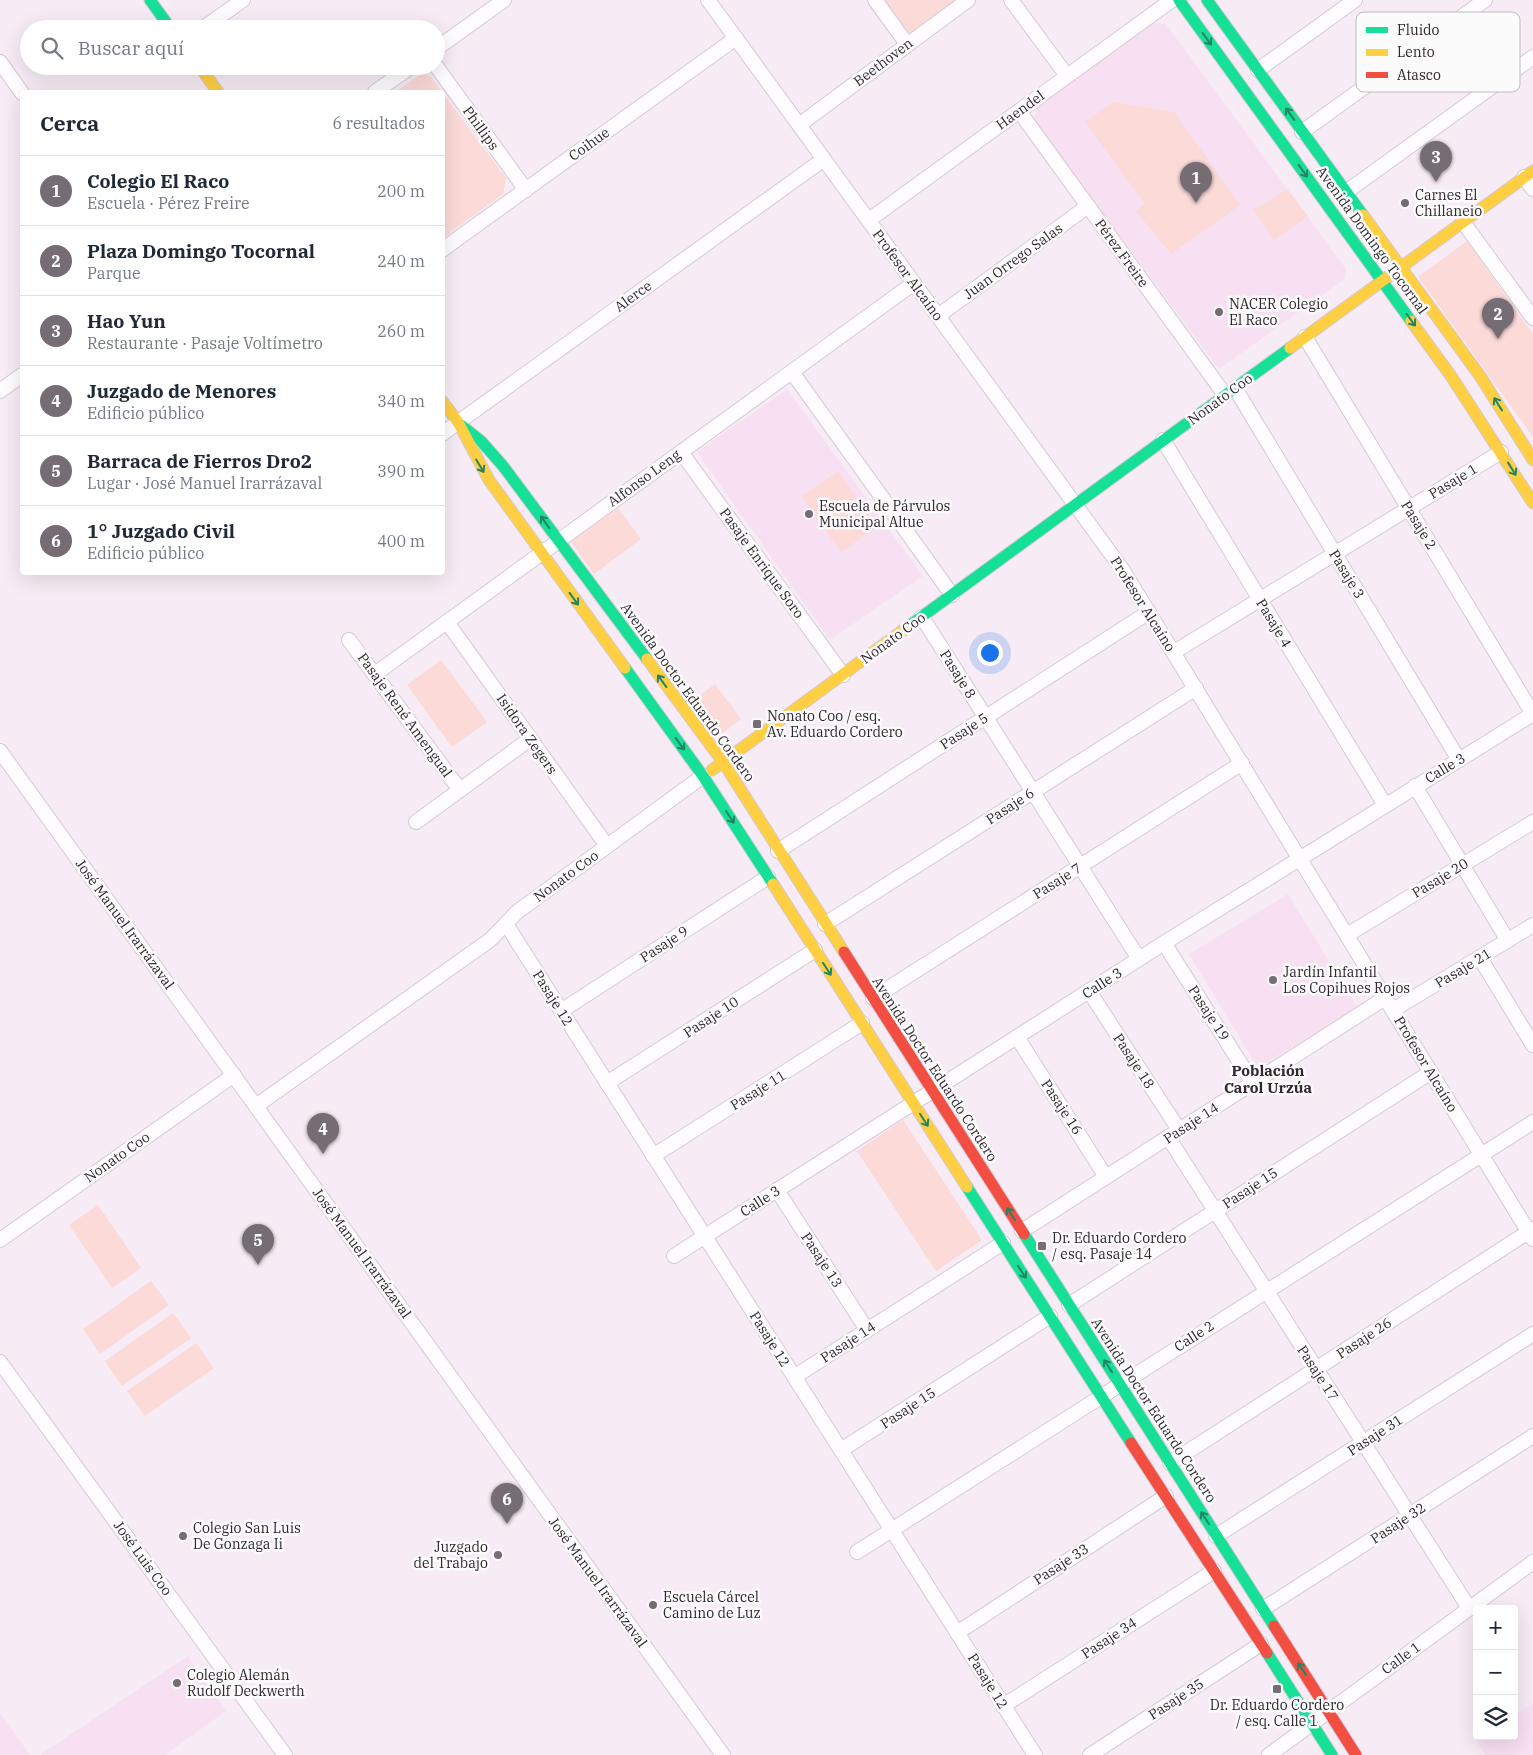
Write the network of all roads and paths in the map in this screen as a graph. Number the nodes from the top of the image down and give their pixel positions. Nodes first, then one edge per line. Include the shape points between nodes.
1 (150, 0) edge
2 (243, 0) edge
3 (504, 0) edge
4 (708, 0) edge
5 (875, 0) edge
6 (968, 0) edge
7 (1011, 0) edge
8 (1172, 0) edge
9 (1179, 0) edge
10 (1355, 0) edge
11 (1485, 0) edge
12 (1208, 1) edge
13 (1468, 12) edge
14 (164, 20) edge
15 (215, 20) edge
16 (736, 38) junction
17 (445, 43) edge
18 (907, 44) junction
19 (1533, 57) edge
20 (0, 62) edge
21 (1520, 66) edge
22 (1258, 70) junction
23 (206, 75) edge
24 (399, 75) edge
25 (443, 75) edge
26 (1067, 76) junction
27 (20, 90) edge
28 (217, 90) edge
29 (378, 90) edge
30 (1357, 92) edge
31 (1485, 92) edge
32 (1019, 111) junction
33 (799, 125) junction
34 (1302, 132) junction
35 (824, 159) junction
36 (1529, 174) edge
37 (1533, 189) edge
38 (526, 190) junction
39 (1346, 192) junction
40 (1088, 206) junction
41 (869, 220) junction
42 (1463, 222) junction
43 (445, 248) edge
44 (1400, 267) junction
45 (1383, 280) junction
46 (914, 283) junction
47 (938, 316) junction
48 (1533, 318) edge
49 (1305, 337) junction
50 (792, 372) junction
51 (20, 376) edge
52 (0, 390) edge
53 (1230, 392) junction
54 (445, 405) edge
55 (458, 422) junction
56 (445, 432) edge
57 (1164, 440) junction
58 (681, 452) junction
59 (1501, 452) junction
60 (1533, 460) edge
61 (1533, 503) edge
62 (1076, 504) junction
63 (1409, 508) junction
64 (558, 540) junction
65 (542, 554) junction
66 (1335, 554) junction
67 (952, 594) junction
68 (1260, 599) junction
69 (1149, 612) junction
70 (922, 617) junction
71 (447, 622) junction
72 (350, 640) dead end
73 (1174, 652) junction
74 (375, 674) junction
75 (842, 675) junction
76 (1196, 688) junction
77 (1533, 714) edge
78 (986, 717) junction
79 (530, 739) junction
80 (0, 751) edge
81 (1459, 760) junction
82 (722, 762) junction
83 (1242, 763) junction
84 (703, 776) junction
85 (1415, 786) junction
86 (460, 790) junction
87 (1033, 792) junction
88 (1385, 805) junction
89 (416, 822) dead end
90 (1533, 822) edge
91 (607, 846) junction
92 (778, 851) junction
93 (1300, 858) junction
94 (1462, 865) junction
95 (1080, 866) junction
96 (768, 877) junction
97 (506, 924) junction
98 (825, 924) junction
99 (1533, 925) edge
100 (1347, 935) junction
101 (1508, 941) junction
102 (1164, 944) junction
103 (815, 950) junction
104 (1480, 958) junction
105 (1139, 959) junction
106 (1089, 991) junction
107 (873, 998) junction
108 (1386, 998) junction
109 (1393, 1010) junction
110 (561, 1011) junction
111 (862, 1023) junction
112 (1017, 1037) junction
113 (1533, 1045) edge
114 (1430, 1072) junction
115 (234, 1075) junction
116 (607, 1083) junction
117 (1253, 1083) junction
118 (932, 1091) junction
119 (913, 1103) junction
120 (256, 1106) junction
121 (1533, 1122) edge
122 (1173, 1134) junction
123 (1481, 1154) junction
124 (653, 1156) junction
125 (1106, 1177) junction
126 (777, 1190) junction
127 (1215, 1211) junction
128 (1022, 1231) junction
129 (1532, 1233) edge
130 (705, 1236) junction
131 (0, 1240) edge
132 (1003, 1243) junction
133 (674, 1256) dead end
134 (1266, 1290) junction
135 (1069, 1305) junction
136 (1050, 1316) junction
137 (867, 1330) junction
138 (1533, 1334) edge
139 (0, 1362) edge
140 (1316, 1369) junction
141 (794, 1377) junction
142 (1119, 1384) junction
143 (1101, 1395) junction
144 (1533, 1436) edge
145 (1363, 1443) junction
146 (841, 1450) junction
147 (1170, 1463) junction
148 (1166, 1496) junction
149 (1409, 1515) junction
150 (891, 1530) junction
151 (1216, 1536) junction
152 (857, 1552) dead end
153 (1533, 1562) edge
154 (1214, 1571) junction
155 (1469, 1608) junction
156 (1263, 1609) junction
157 (957, 1633) junction
158 (1261, 1644) junction
159 (1003, 1706) junction
160 (1328, 1710) junction
161 (1312, 1724) junction
162 (285, 1755) edge
163 (723, 1755) edge
164 (1035, 1755) edge
165 (1090, 1755) edge
166 (1269, 1755) edge
167 (1332, 1755) edge
168 (1356, 1755) edge

1 - 14 main road
2 - 15 street
3 - 17 street
4 - 16 street, Profesor Alcaíno
5 - 18 street
6 - 18 street, Beethoven
7 - 26 street
8 - 26 street, Haendel
9 -> 45 main road, Avenida Domingo Tocornal
10 - 22 street
11 - 13 street
12 - 22 main road, Avenida Domingo Tocornal
16 - 33 street, Profesor Alcaíno
16 - 38 street, Coihue
18 - 33 street, Beethoven
19 - 21 street
20 - 27 street
34 -> 22 main road, Avenida Domingo Tocornal
23 - 28 main road
24 - 29 street
25 - 38 street, Phillips
26 - 32 street, Haendel
30 - 34 street
31 - 39 street
32 - 40 street, Pérez Freire
32 - 41 street, Haendel
33 - 35 street, Profesor Alcaíno
34 - 39 main road, Avenida Domingo Tocornal
35 - 41 street, Profesor Alcaíno
35 - 55 street, Alerce
36 - 37 street
36 - 42 main road, Nonato Coo
38 - 43 street, Coihue
39 - 44 main road, Avenida Domingo Tocornal
40 - 47 street, Juan Orrego Salas
40 - 53 street, Pérez Freire
41 - 46 street, Profesor Alcaíno
42 - 44 main road, Nonato Coo
42 - 48 street
44 - 45 main road, Nonato Coo
60 -> 44 main road, Avenida Domingo Tocornal via 1484,383
45 - 49 main road, Nonato Coo
45 -> 59 main road, Avenida Domingo Tocornal via 1452,376
46 - 47 street, Profesor Alcaíno
46 - 50 street, Alfonso Leng
47 - 62 street, Profesor Alcaíno
49 - 53 main road, Nonato Coo
49 - 63 street, Pasaje 2
50 - 58 street, Alfonso Leng
50 - 67 street
51 - 52 street
53 - 57 main road, Nonato Coo
53 - 66 street, Pasaje 3
54 - 55 main road, Avenida Doctor Eduardo Cordero
55 - 56 street, Alerce
64 -> 55 main road, Avenida Doctor Eduardo Cordero via 493,453
55 -> 65 main road, Avenida Doctor Eduardo Cordero via 484,472
57 - 62 main road, Nonato Coo
57 - 68 street, Pasaje 4
58 - 64 street, Alfonso Leng
58 - 75 street, Pasaje Enrique Soro
59 -> 61 main road, Avenida Domingo Tocornal
59 - 63 street, Pasaje 1
62 - 67 main road, Nonato Coo
62 - 69 street, Profesor Alcaíno
63 - 66 street, Pasaje 1
63 - 77 street, Pasaje 2
64 - 65 street, Alfonso Leng
82 -> 64 main road, Avenida Doctor Eduardo Cordero
65 - 71 street, Alfonso Leng
65 -> 84 main road, Avenida Doctor Eduardo Cordero
66 - 68 street, Pasaje 1
66 - 81 street, Pasaje 3
67 - 70 main road, Nonato Coo
68 - 73 street, Pasaje 1
68 - 88 street, Pasaje 4
69 - 73 street, Profesor Alcaíno
69 - 78 street, Pasaje 5
70 - 75 main road, Nonato Coo
70 - 78 street, Pasaje 8
71 - 74 street, Alfonso Leng
71 - 79 street, Isidora Zegers
72 - 74 street, Pasaje René Amengual
73 - 76 street, Profesor Alcaíno
74 - 86 street, Pasaje René Amengual
75 - 82 main road, Nonato Coo
76 - 83 street, Profesor Alcaíno
76 - 87 street, Pasaje 6
77 - 81 street, Calle 3
78 - 87 street, Pasaje 8
78 - 92 street, Pasaje 5
79 - 86 street
79 - 91 street, Isidora Zegers
80 - 115 street, José Manuel Irarrázaval
81 - 85 street, Calle 3
82 - 84 main road, Nonato Coo
82 - 92 main road, Avenida Doctor Eduardo Cordero
83 - 93 street, Profesor Alcaíno
83 - 95 street, Pasaje 7
84 - 91 street, Nonato Coo
84 -> 96 main road, Avenida Doctor Eduardo Cordero
85 - 88 street, Calle 3
85 - 94 street
86 - 89 street
87 - 95 street, Pasaje 8
87 - 98 street, Pasaje 6
88 - 93 street, Calle 3
90 - 94 street, Pasaje 20
91 - 97 street, Nonato Coo via 517,912
92 - 98 main road, Avenida Doctor Eduardo Cordero
93 - 100 street, Profesor Alcaíno
93 - 102 street, Calle 3
94 - 100 street, Pasaje 20
94 - 101 street
95 - 105 street, Pasaje 8
95 - 107 street, Pasaje 7
96 - 103 main road, Avenida Doctor Eduardo Cordero
96 - 110 street, Pasaje 9
97 - 110 street, Pasaje 12
97 - 120 street, Nonato Coo via 490,940
98 - 107 main road, Avenida Doctor Eduardo Cordero
99 - 101 street, Pasaje 21
100 - 108 street, Profesor Alcaíno
101 - 104 street, Pasaje 21
102 - 105 street, Calle 3
102 - 117 street, Pasaje 19
103 -> 111 main road, Avenida Doctor Eduardo Cordero
103 - 116 street, Pasaje 10
104 - 109 street, Pasaje 21
104 - 113 street
105 - 106 street, Calle 3
106 - 112 street, Calle 3
106 - 122 street, Pasaje 18
107 - 118 main road, Avenida Doctor Eduardo Cordero
108 - 109 street, Profesor Alcaíno
108 - 117 street, Pasaje 14
109 - 114 street, Profesor Alcaíno
110 - 116 street, Pasaje 12
111 - 119 main road, Avenida Doctor Eduardo Cordero
111 - 124 street, Pasaje 11
112 - 118 street, Calle 3
112 - 125 street, Pasaje 16
114 - 123 street, Profesor Alcaíno
114 - 127 street, Pasaje 15
115 - 120 street, José Manuel Irarrázaval
115 - 131 street, Nonato Coo
116 - 124 street, Pasaje 12
117 - 122 street, Pasaje 14
118 - 119 street, Calle 3
128 -> 118 main road, Avenida Doctor Eduardo Cordero
119 - 126 street, Calle 3
119 -> 132 main road, Avenida Doctor Eduardo Cordero
120 - 163 street, José Manuel Irarrázaval
121 - 123 street, Calle 2
122 - 125 street, Pasaje 14
122 - 127 street, Pasaje 17
123 - 129 street, Profesor Alcaíno
123 - 134 street, Calle 2
124 - 130 street, Pasaje 12
125 - 128 street, Pasaje 14
126 - 130 street, Calle 3
126 - 137 street, Pasaje 13
127 - 134 street, Pasaje 17
127 - 135 street, Pasaje 15
128 - 135 main road, Avenida Doctor Eduardo Cordero
129 - 140 street, Pasaje 26
130 - 133 street, Calle 3
130 - 141 street, Pasaje 12
132 -> 136 main road, Avenida Doctor Eduardo Cordero
132 - 137 street, Pasaje 14
134 - 140 street, Pasaje 17
134 - 142 street, Calle 2
142 -> 135 main road, Avenida Doctor Eduardo Cordero
136 - 143 main road, Avenida Doctor Eduardo Cordero
136 - 146 street, Pasaje 15
137 - 141 street, Pasaje 14
138 - 145 street, Pasaje 31
139 - 162 street, José Luis Coo
140 - 145 street, Pasaje 17
140 - 147 street, Pasaje 26
141 - 146 street, Pasaje 12
142 - 143 street, Calle 2
142 - 147 main road, Avenida Doctor Eduardo Cordero
143 - 148 main road, Avenida Doctor Eduardo Cordero
143 - 150 street, Calle 2
144 - 149 street, Pasaje 32
145 - 149 street, Pasaje 17
145 - 151 street, Pasaje 31
146 - 150 street, Pasaje 12
151 -> 147 main road, Avenida Doctor Eduardo Cordero
148 - 154 main road, Avenida Doctor Eduardo Cordero
148 - 157 street, Pasaje 33
149 - 155 street, Pasaje 17
149 - 156 street, Pasaje 32
150 - 152 street, Calle 2
150 - 157 street, Pasaje 12
151 - 156 main road, Avenida Doctor Eduardo Cordero
153 - 155 street, Calle 1
154 - 158 main road, Avenida Doctor Eduardo Cordero
154 - 159 street, Pasaje 34
155 - 160 street, Calle 1
160 -> 156 main road, Avenida Doctor Eduardo Cordero
157 - 159 street, Pasaje 12
158 - 161 main road, Avenida Doctor Eduardo Cordero
158 - 165 street, Pasaje 35
159 - 164 street, Pasaje 12
160 - 161 street, Calle 1
160 - 168 main road, Avenida Doctor Eduardo Cordero
161 - 166 street, Calle 1
161 - 167 main road, Avenida Doctor Eduardo Cordero

